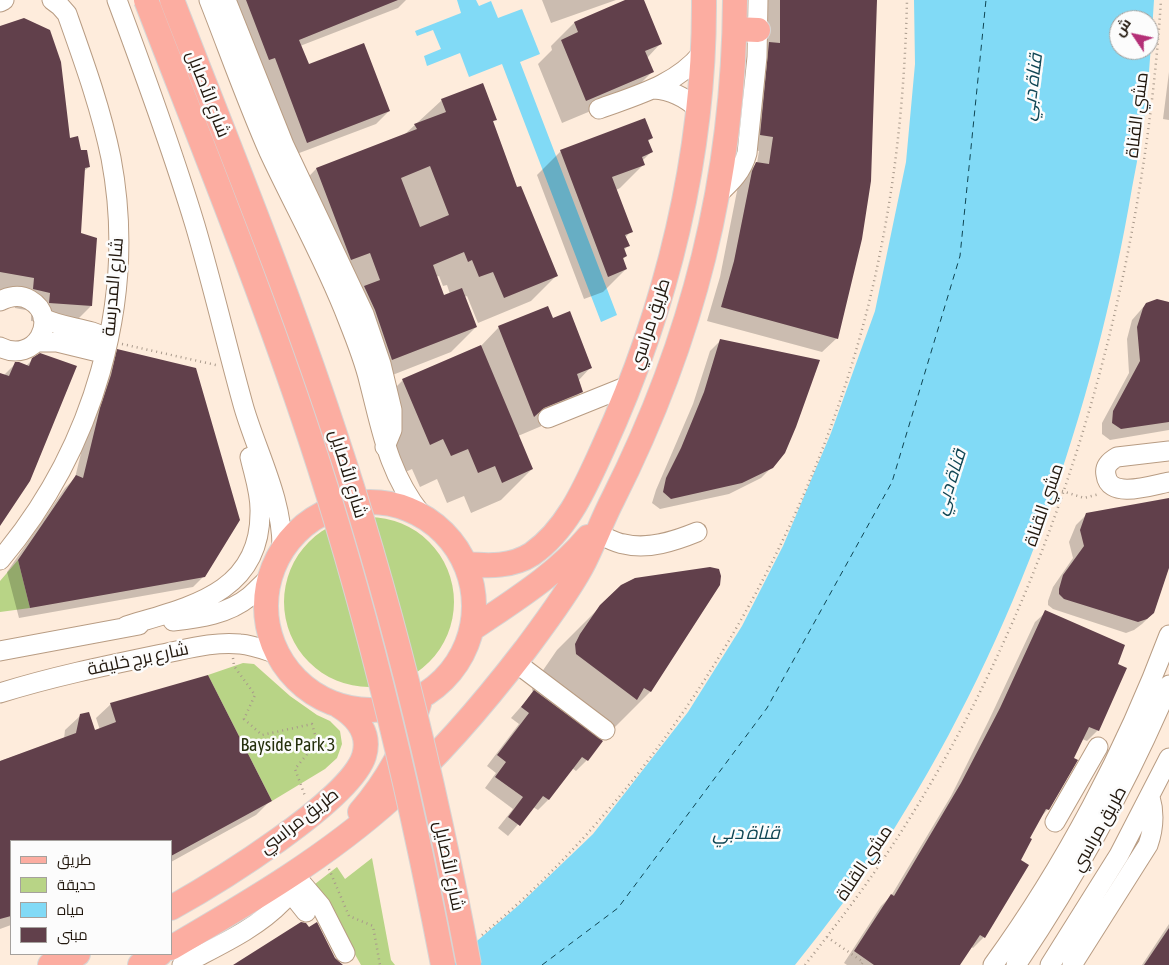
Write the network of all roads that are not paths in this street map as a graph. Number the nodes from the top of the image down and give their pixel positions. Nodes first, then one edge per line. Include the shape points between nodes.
1 (4, 0) edge
2 (52, 0) edge
3 (104, 0) edge
4 (117, 0) edge
5 (146, 0) edge
6 (172, 0) edge
7 (209, 0) edge
8 (704, 0) edge
9 (735, 0) edge
10 (758, 0) edge
11 (0, 2) edge
12 (230, 3) edge
13 (66, 7) edge
14 (735, 29) junction
15 (758, 30) junction
16 (702, 53) junction
17 (150, 89) junction
18 (654, 89) junction
19 (599, 109) dead end
20 (698, 109) junction
21 (717, 195) junction
22 (344, 289) junction
23 (0, 301) edge
24 (43, 318) junction
25 (67, 335) junction
26 (37, 342) junction
27 (107, 344) junction
28 (0, 347) edge
29 (630, 385) junction
30 (244, 409) junction
31 (548, 418) dead end
32 (1169, 451) edge
33 (1169, 482) edge
34 (610, 504) junction
35 (421, 514) junction
36 (697, 532) dead end
37 (598, 534) junction
38 (282, 550) junction
39 (0, 560) edge
40 (466, 564) junction
41 (266, 580) junction
42 (126, 626) junction
43 (472, 629) junction
44 (1169, 635) edge
45 (0, 651) edge
46 (277, 654) junction
47 (515, 662) junction
48 (1163, 684) edge
49 (0, 693) edge
50 (421, 698) junction
51 (339, 706) junction
52 (605, 730) dead end
53 (1116, 757) junction
54 (1169, 758) edge
55 (1150, 797) junction
56 (1075, 835) junction
57 (302, 875) junction
58 (172, 907) edge
59 (309, 910) dead end
60 (172, 947) edge
61 (345, 953) dead end
62 (158, 955) edge
63 (140, 965) edge
64 (182, 965) edge
65 (443, 965) edge
66 (469, 965) edge
67 (993, 965) edge
68 (1016, 965) edge
69 (1050, 965) edge
70 (1072, 965) edge

1 - 11 street
2 - 13 street, شارع المدرسة
3 - 17 street via 128,55
4 - 17 street
5 - 65 main road, شارع الأصايل, bridge via 270,324 324,483 388,710
6 - 66 main road, شارع الأصايل, bridge via 294,315 359,509 420,731
7 - 22 street, شارع الأصايل via 269,152
8 - 16 main road, طريق مراسي
9 - 14 main road, طريق مراسي
10 - 15 street
12 - 22 street
13 - 27 street, شارع المدرسة via 100,110 115,186 118,263
14 - 15 main road
14 - 21 main road, طريق مراسي via 731,98
15 - 21 street via 747,153 737,176
16 - 18 street via 685,70
16 - 20 main road, طريق مراسي
17 - 30 street via 195,226
18 - 19 street
18 - 20 street via 678,94
20 - 29 main road, طريق مراسي via 693,154 673,248
21 - 34 main road, طريق مراسي via 702,266 678,348 647,427
22 - 35 street, شارع الأصايل via 385,446 403,488
23 - 24 street via 6,297 25,298 34,302
24 - 25 street via 56,324
24 - 26 street via 44,328
25 - 26 street via 50,342
25 - 27 street via 94,351
26 - 28 street via 23,351
27 - 39 street, شارع المدرسة via 90,408 68,458 40,506
29 - 31 street
29 - 40 main road, طريق مراسي via 586,485 568,516 545,543 516,562 499,566
30 - 38 street via 279,511
30 - 42 street via 260,512 260,527 251,556 232,582 207,599
32 - 33 street via 1117,457 1106,468 1106,477 1117,489
34 - 37 main road
34 - 43 main road via 586,538 558,568
35 - 38 main road via 397,504 371,501 345,504 320,514 299,530
35 - 40 main road via 448,535
36 - 37 street via 679,540 652,545 624,544
37 - 47 main road via 568,591
38 - 41 main road
40 - 43 main road via 474,596
41 - 42 street, شارع برج خليفة via 249,597 213,614
41 - 46 main road via 269,634
42 - 45 street, شارع برج خليفة
43 - 50 main road via 462,656 444,680
44 - 48 street
46 - 49 street, شارع برج خليفة via 259,647 230,643 201,646 100,667
46 - 51 main road via 288,672 303,686
47 - 52 street
47 - 57 main road via 428,764
48 - 53 street
48 - 68 street, طريق مراسي via 1145,742 1097,836
50 - 51 main road via 385,709
50 - 57 main road via 401,751 371,800
51 - 58 main road, طريق مراسي via 352,714 366,741 364,756 350,779 312,814 259,853
53 - 56 street
53 - 56 street via 1091,744 1050,819
54 - 55 street, طريق مراسي
55 - 69 street, طريق مراسي via 1119,856
55 - 70 street via 1154,826 1148,844
56 - 67 street
57 - 59 street
57 - 60 main road, طريق مراسي
57 - 61 street
57 - 64 street via 282,902 260,920
62 - 63 main road

